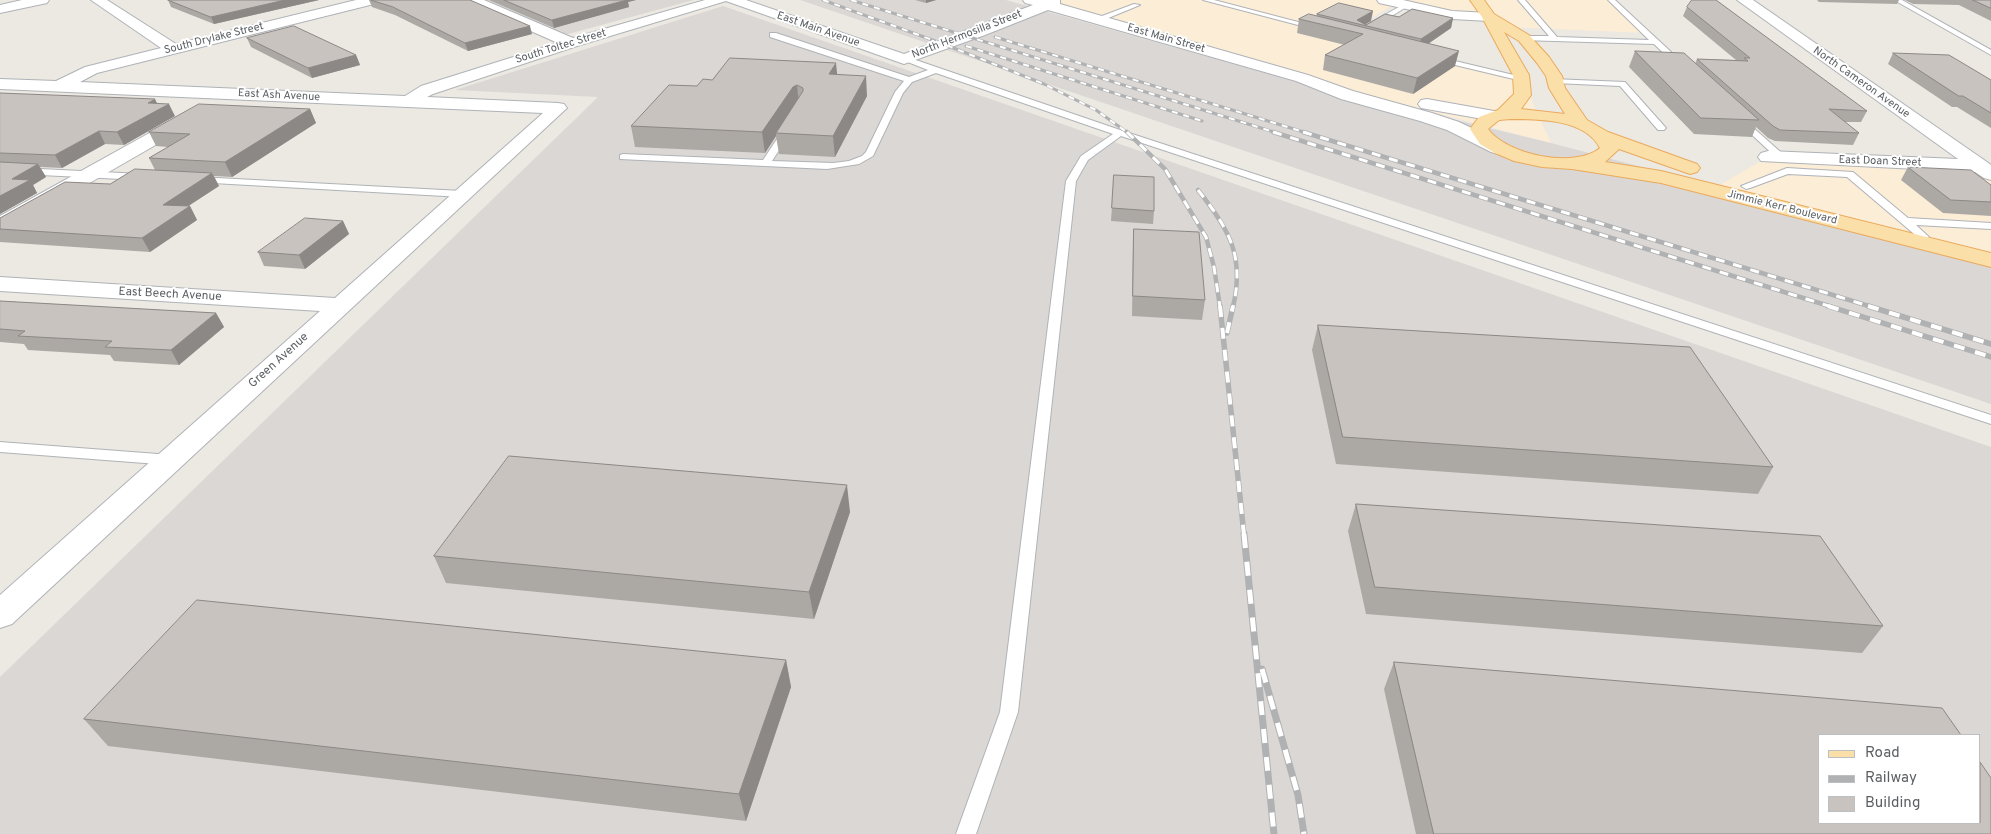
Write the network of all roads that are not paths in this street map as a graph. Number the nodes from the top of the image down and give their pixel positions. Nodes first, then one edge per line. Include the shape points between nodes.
1 (42, 0) edge
2 (98, 0) edge
3 (374, 0) edge
4 (472, 0) edge
5 (720, 0) edge
6 (732, 0) edge
7 (1030, 0) edge
8 (1206, 0) edge
9 (1384, 0) edge
10 (1477, 0) edge
11 (1521, 0) edge
12 (1611, 0) edge
13 (1744, 0) edge
14 (1897, 0) edge
15 (1052, 2) edge
16 (1136, 5) dead end
17 (1406, 5) junction
18 (0, 8) edge
19 (1489, 17) junction
20 (1098, 19) junction
21 (1368, 27) edge
22 (1322, 29) edge
23 (773, 35) dead end
24 (1524, 38) junction
25 (1556, 39) junction
26 (1656, 42) junction
27 (572, 43) junction
28 (173, 49) junction
29 (1991, 53) edge
30 (1427, 55) edge
31 (904, 59) junction
32 (1685, 68) edge
33 (935, 70) junction
34 (1302, 78) junction
35 (1522, 79) junction
36 (909, 80) junction
37 (1555, 81) junction
38 (0, 84) edge
39 (58, 86) junction
40 (231, 94) junction
41 (406, 102) junction
42 (558, 108) joint
43 (1499, 115) junction
44 (1736, 115) edge
45 (795, 118) edge
46 (1581, 124) junction
47 (1661, 128) dead end
48 (1120, 133) junction
49 (1602, 136) junction
50 (1498, 148) junction
51 (623, 157) dead end
52 (1775, 158) joint
53 (1571, 163) junction
54 (765, 164) junction
55 (1987, 169) edge
56 (0, 170) edge
57 (89, 175) junction
58 (158, 178) edge
59 (187, 180) edge
60 (1746, 186) junction
61 (462, 194) junction
62 (1906, 221) junction
63 (0, 225) edge
64 (1991, 226) edge
65 (1924, 237) junction
66 (1991, 256) edge
67 (1991, 260) edge
68 (0, 284) edge
69 (340, 305) junction
70 (1991, 420) edge
71 (0, 447) edge
72 (171, 460) junction
73 (0, 615) edge
74 (966, 834) edge

1 - 18 street
2 - 28 street
3 - 28 street, South Drylake Street
4 - 27 street
5 - 27 street, South Toltec Street
6 - 31 street, East Main Avenue
7 - 15 street, East Main Street
8 - 22 lane
9 - 17 street
10 - 19 main road
11 - 25 lane
12 - 26 lane
13 - 55 street, North Cameron Avenue
14 - 29 lane
15 - 20 street, East Main Street
15 - 31 street, North Hermosilla Street
16 - 20 lane
17 - 19 street via 1452,15
17 - 21 lane
19 - 24 main road
19 - 35 main road
20 - 34 street, East Main Street
23 - 36 lane
24 - 25 lane
24 - 37 main road via 1543,60
25 - 26 lane
26 - 32 lane
27 - 41 street, South Toltec Street via 427,90
28 - 39 street, South Drylake Street via 91,70
30 - 35 lane
31 - 33 lane
33 - 36 lane
33 - 48 lane
34 - 43 street, East Main Street via 1419,103
34 - 50 street, East Main Street via 1453,126
35 - 43 main road via 1523,95 1514,106
36 - 54 lane via 898,92 870,154 861,161 827,166
37 - 46 main road
37 - 47 lane via 1622,84
38 - 39 street, East Ash Avenue
39 - 40 street, East Ash Avenue
40 - 41 street, East Ash Avenue
40 - 57 street
41 - 42 street, East Ash Avenue
42 - 61 street, Green Avenue
43 - 46 main road via 1539,115
43 - 50 main road via 1482,123 1479,129 1487,142
44 - 52 lane
45 - 54 lane
46 - 49 main road, Jimmie Kerr Boulevard
48 - 70 lane
48 - 74 lane via 1084,158 1071,181 1009,712
49 - 53 main road via 1610,149 1606,154 1598,159
49 - 60 main road, Jimmie Kerr Boulevard via 1663,160
50 - 53 main road via 1532,159
51 - 54 lane
52 - 55 street, East Doan Street
53 - 67 main road, Jimmie Kerr Boulevard via 1669,179
56 - 57 lane
57 - 58 lane
57 - 63 street
59 - 61 lane
60 - 62 lane via 1787,171 1850,174
60 - 65 main road, Jimmie Kerr Boulevard
61 - 69 street, Green Avenue
62 - 64 lane
62 - 65 lane
65 - 66 main road, Jimmie Kerr Boulevard
68 - 69 street, East Beech Avenue
69 - 72 street, Green Avenue
71 - 72 lane
72 - 73 street, Green Avenue

